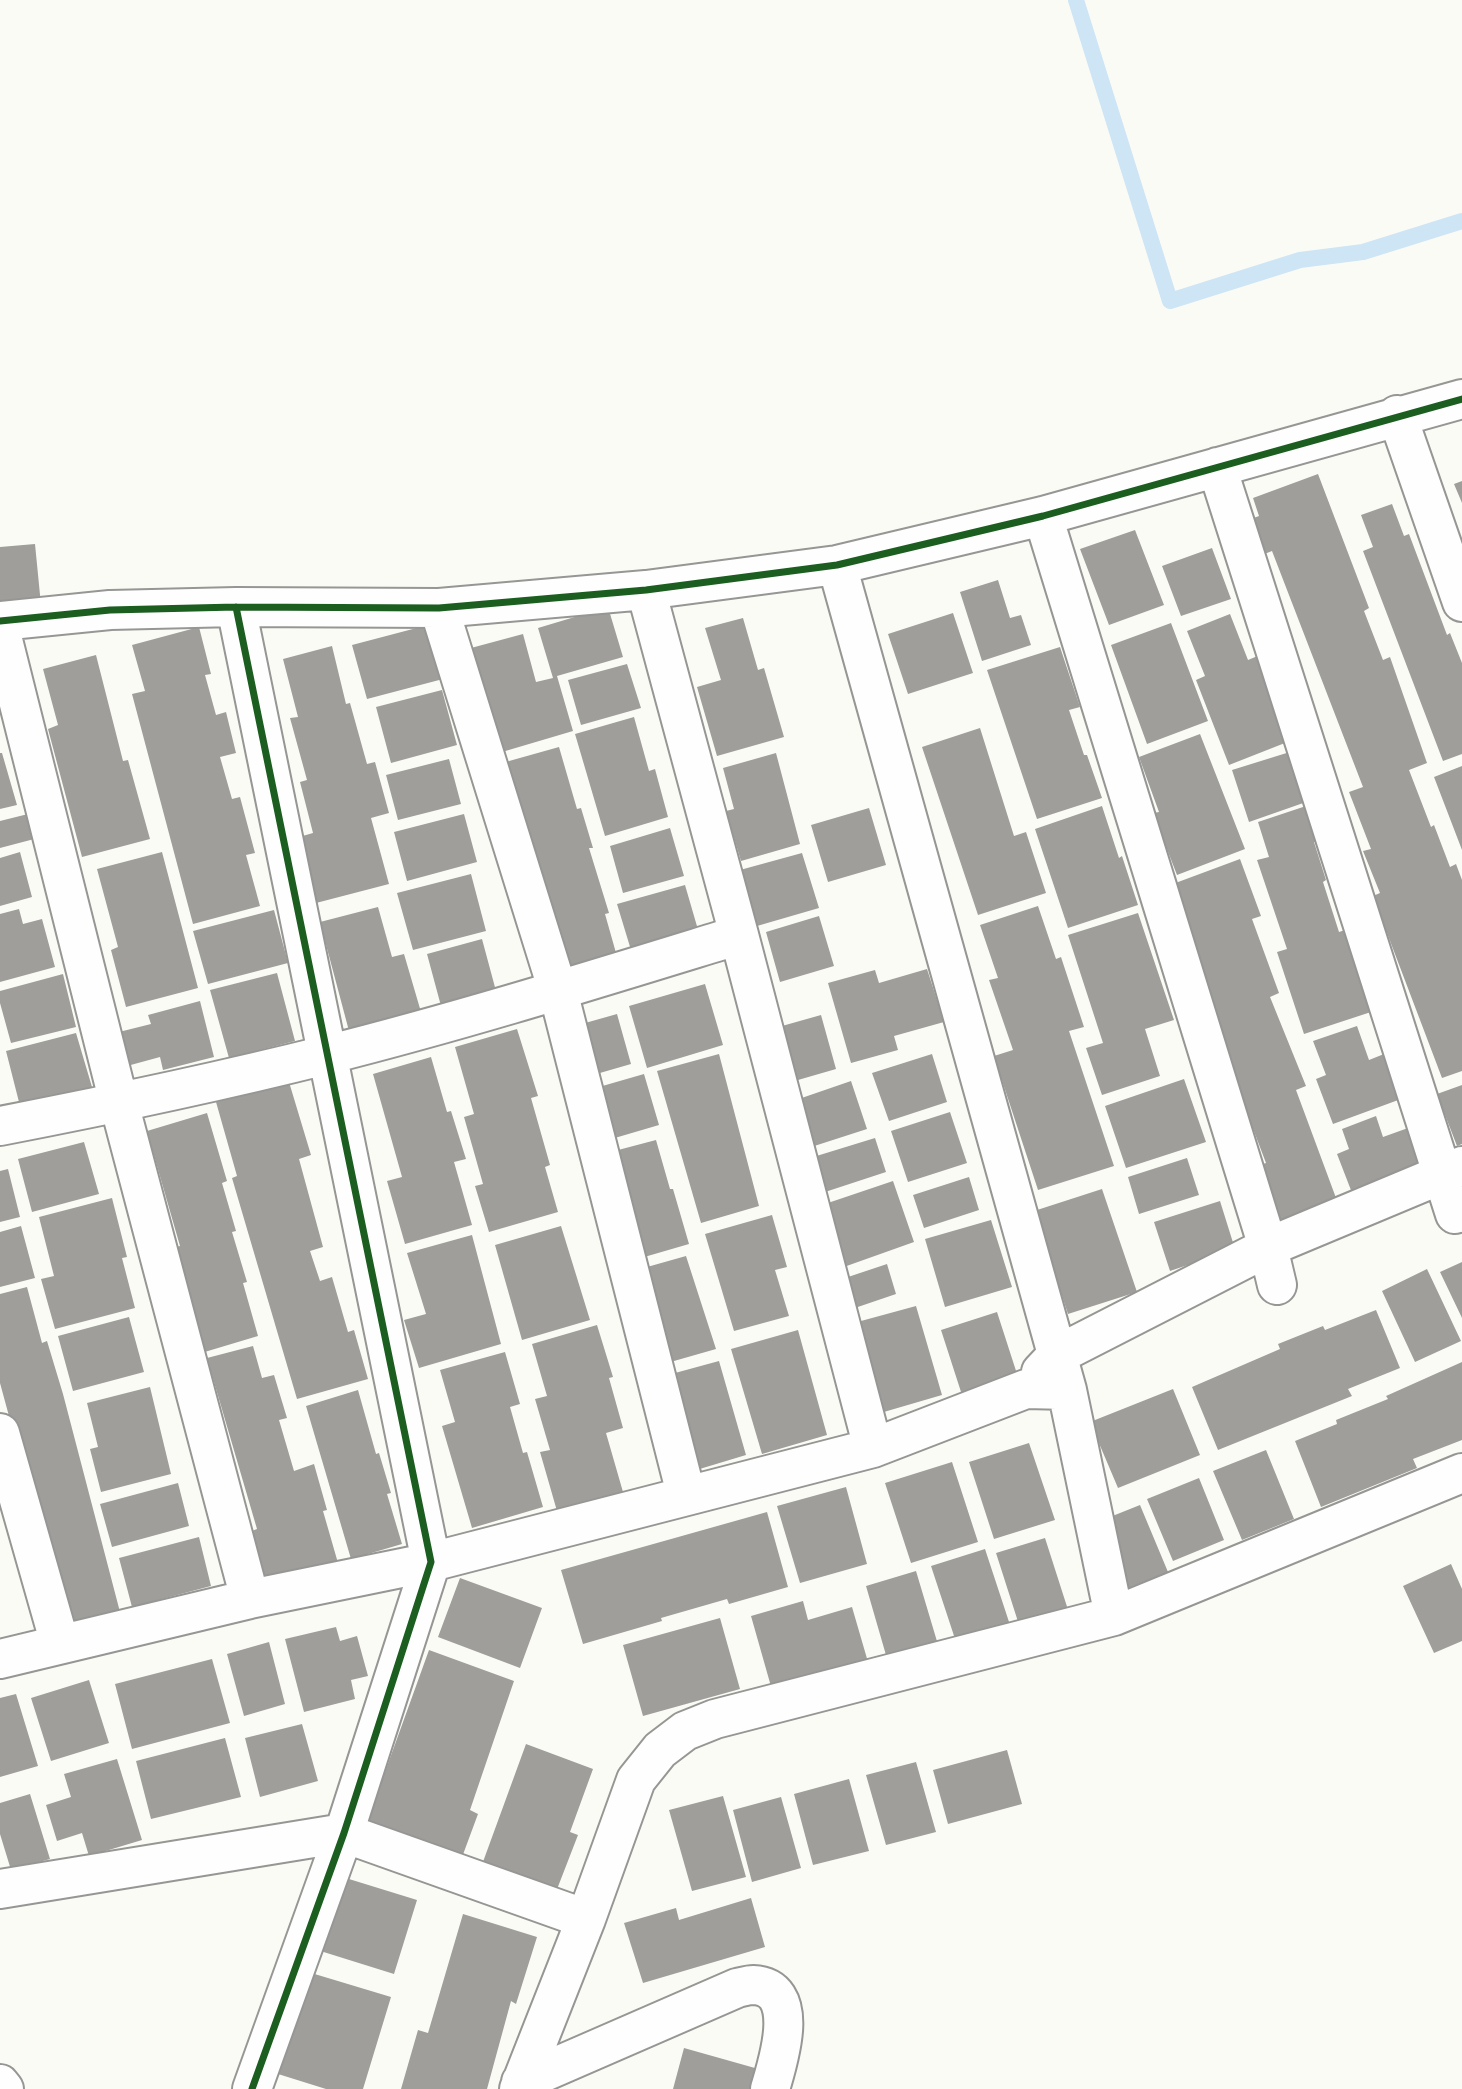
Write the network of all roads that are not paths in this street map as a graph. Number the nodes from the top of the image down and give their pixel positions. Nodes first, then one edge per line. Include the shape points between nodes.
1 (1462, 398) edge
2 (1397, 415) junction
3 (1217, 467) junction
4 (1043, 516) junction
5 (836, 565) junction
6 (646, 590) junction
7 (1462, 602) edge
8 (236, 607) junction
9 (439, 608) junction
10 (0, 621) edge
11 (0, 628) edge
12 (739, 935) junction
13 (558, 991) junction
14 (328, 1054) junction
15 (119, 1103) junction
16 (0, 1126) edge
17 (1452, 1170) edge
18 (1455, 1214) dead end
19 (1268, 1247) junction
20 (1277, 1284) dead end
21 (1062, 1372) junction
22 (0, 1433) edge
23 (873, 1448) junction
24 (1462, 1473) edge
25 (686, 1494) junction
26 (431, 1562) junction
27 (250, 1600) junction
28 (1114, 1616) junction
29 (60, 1644) junction
30 (0, 1659) edge
31 (344, 1833) junction
32 (0, 1889) edge
33 (586, 1919) junction
34 (0, 2084) edge
35 (520, 2085) edge
36 (4, 2089) edge
37 (252, 2089) edge
38 (770, 2089) edge

1 - 2 street
2 - 3 street
2 - 7 street
3 - 4 street
3 - 17 street
4 - 5 street
4 - 19 street
5 - 6 street
5 - 21 street
6 - 9 street
6 - 12 street
8 - 9 street
8 - 10 street via 110,610
8 - 14 street
9 - 13 street
11 - 15 street
12 - 13 street
12 - 23 street
13 - 14 street
13 - 25 street
14 - 15 street
14 - 26 street
15 - 16 street
15 - 27 street
17 - 18 street
17 - 19 street
19 - 20 street
19 - 21 street
21 - 23 street
21 - 28 street
22 - 29 street
23 - 25 street
24 - 28 street
25 - 26 street
26 - 27 street
26 - 31 street
27 - 29 street
28 - 33 street via 715,1719 685,1731 660,1750 636,1780
29 - 30 street
31 - 32 street
31 - 33 street
31 - 37 street
33 - 35 street
34 - 36 street
35 - 38 street via 737,1988 754,1985 770,1990 784,2016

